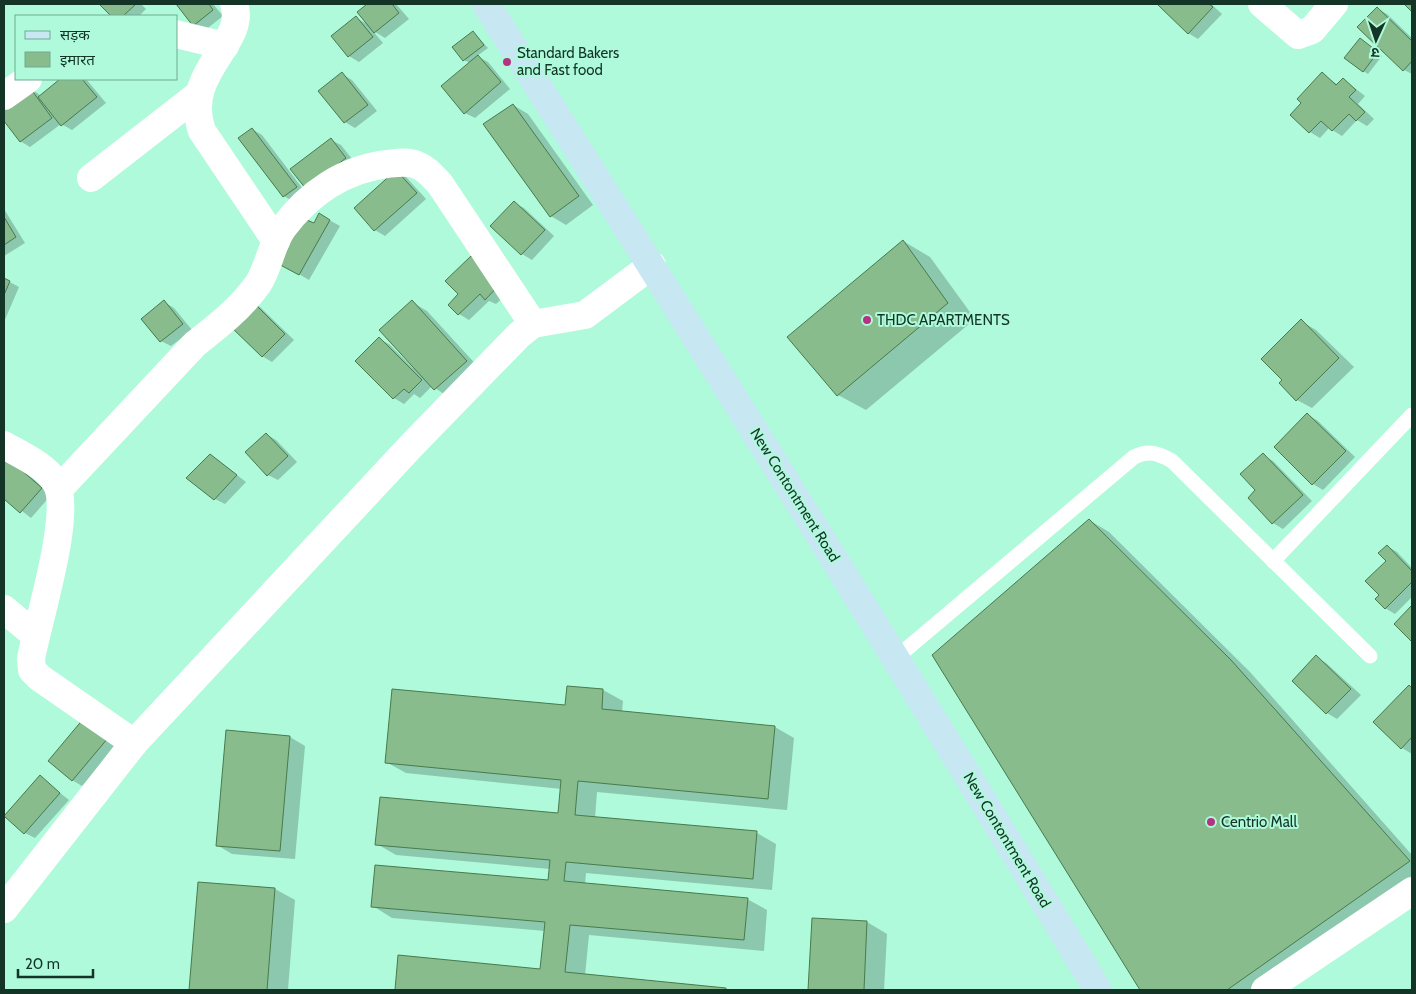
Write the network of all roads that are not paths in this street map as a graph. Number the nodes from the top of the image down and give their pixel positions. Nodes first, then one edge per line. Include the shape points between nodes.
1 (234, 4) edge
2 (486, 4) edge
3 (1262, 4) edge
4 (1334, 4) edge
5 (178, 34) edge
6 (224, 46) junction
7 (27, 80) edge
8 (199, 94) junction
9 (4, 96) edge
10 (91, 178) dead end
11 (276, 241) junction
12 (652, 265) junction
13 (533, 324) junction
14 (1412, 415) edge
15 (4, 445) edge
16 (59, 489) junction
17 (1273, 561) junction
18 (4, 609) edge
19 (35, 636) junction
20 (1370, 656) dead end
21 (896, 657) junction
22 (134, 743) junction
23 (1412, 891) edge
24 (4, 909) edge
25 (1098, 990) edge
26 (1264, 990) edge

1 - 6 street via 235,22
2 - 12 street, New Contontment Road
3 - 4 street via 1298,35 1312,30
5 - 6 street
6 - 8 street via 208,69
7 - 9 street
8 - 10 street
8 - 11 street via 198,121 202,131
11 - 13 street via 293,215 312,195 331,182 378,165 416,164 440,184
11 - 16 street via 265,272 239,307 195,344
12 - 13 street via 585,315
12 - 21 street, New Contontment Road
13 - 22 street via 412,445
14 - 17 lane
15 - 16 street via 50,475
16 - 19 street via 55,551
17 - 20 lane
17 - 21 lane via 1172,461 1159,454 1144,452 1134,457
18 - 19 street
19 - 22 street via 30,659 32,670
21 - 25 street, New Contontment Road
22 - 24 street
23 - 26 street

